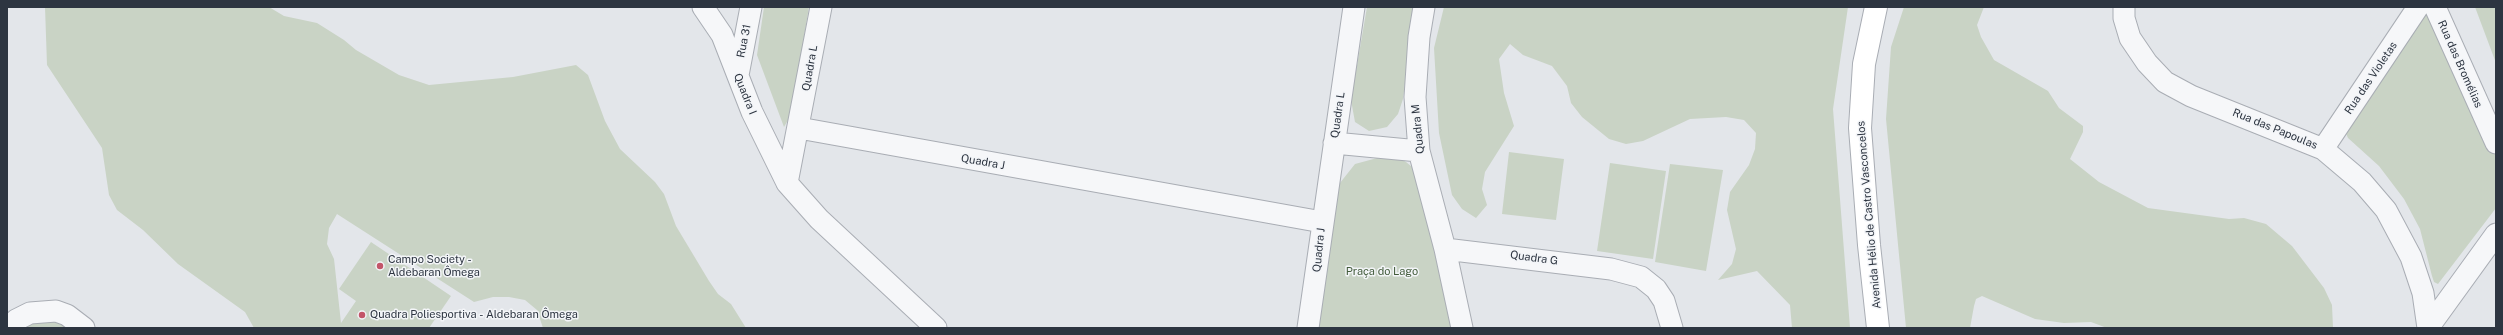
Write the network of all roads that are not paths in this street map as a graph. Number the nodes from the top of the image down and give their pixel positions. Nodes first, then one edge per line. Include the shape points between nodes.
1 (703, 7) edge
2 (751, 7) edge
3 (821, 7) edge
4 (1354, 7) edge
5 (1424, 7) edge
6 (1876, 7) edge
7 (2124, 7) edge
8 (2418, 7) edge
9 (2435, 7) edge
10 (738, 76) junction
11 (799, 128) junction
12 (1334, 143) junction
13 (2496, 143) edge
14 (2323, 148) junction
15 (1419, 151) junction
16 (787, 183) junction
17 (1322, 222) junction
18 (2496, 234) edge
19 (1445, 249) junction
20 (7, 328) edge
21 (84, 328) edge
22 (936, 328) edge
23 (1308, 328) edge
24 (1462, 328) edge
25 (1672, 328) edge
26 (1878, 328) edge
27 (2428, 328) edge

1 - 10 street, Quadra I via 722,35
2 - 10 street, Rua 31
3 - 11 street, Quadra L
4 - 12 street, Quadra L
5 - 15 street, Quadra M via 1415,97
6 - 26 street, Avenida Hélio de Castro Vasconcelos via 1864,64 1860,128
7 - 14 street, Rua das Papoulas via 2124,18 2130,38 2165,82 2191,96
8 - 14 street, Rua das Violetas
9 - 13 street, Rua das Bromélias
10 - 16 street, Quadra I via 752,112
11 - 16 street
11 - 17 street, Quadra J
12 - 15 street
12 - 17 street, Quadra L
14 - 27 street, Rua das Papoulas via 2362,182 2398,228 2423,293
15 - 19 street, Quadra M
16 - 22 street via 819,218
17 - 23 street, Quadra J
18 - 27 street
19 - 24 street
19 - 25 street, Quadra G via 1612,269 1641,278 1656,289 1664,301
20 - 21 street via 30,313 56,311 67,315

